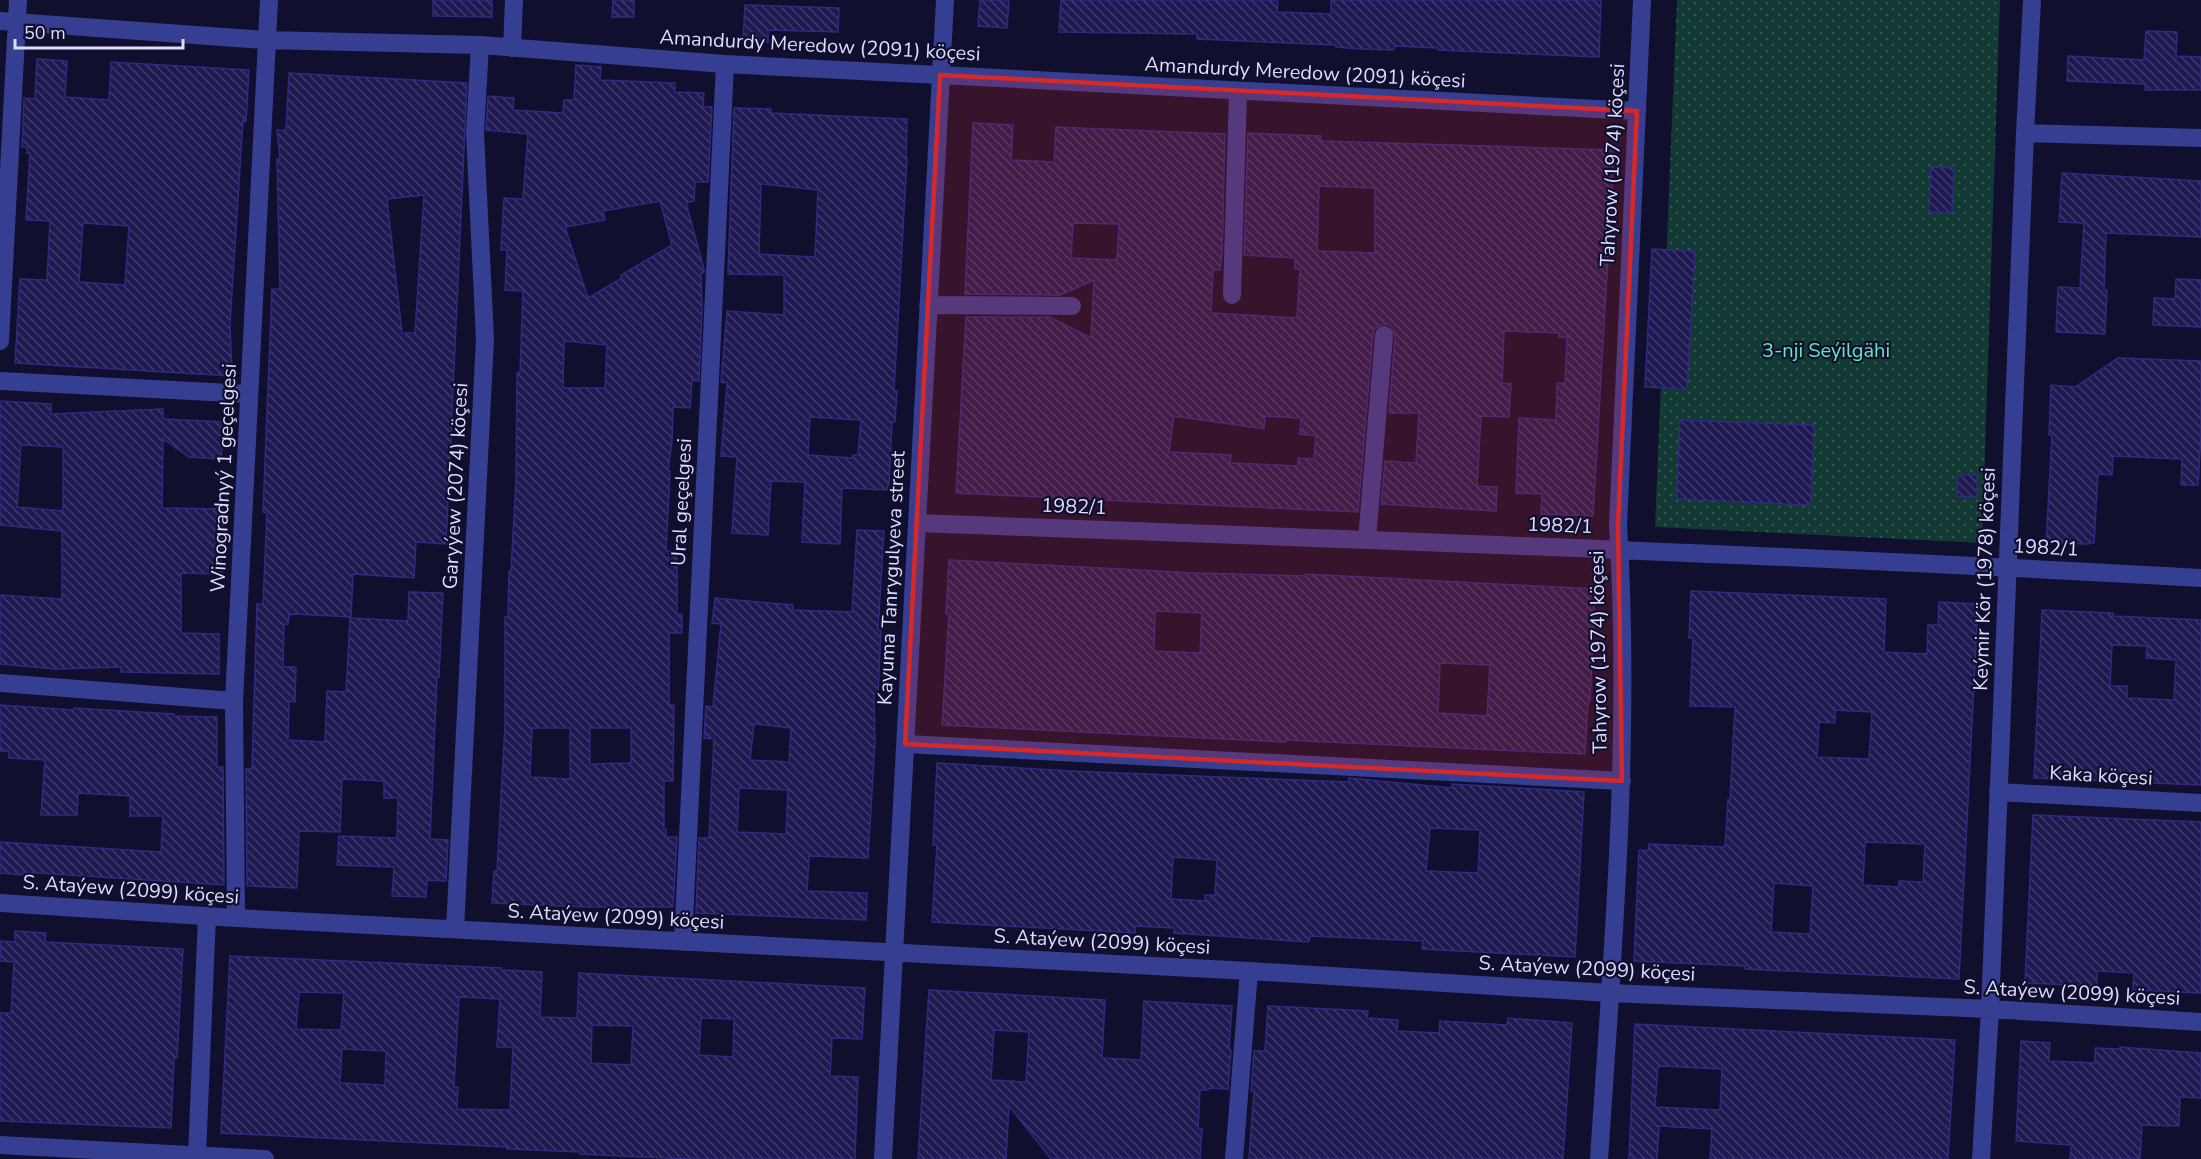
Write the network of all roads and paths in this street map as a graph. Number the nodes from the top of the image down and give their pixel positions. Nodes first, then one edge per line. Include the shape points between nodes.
1 (18, 0) edge
2 (269, 0) edge
3 (514, 0) edge
4 (945, 0) edge
5 (1642, 0) edge
6 (2032, 0) edge
7 (8, 22) edge
8 (266, 40) junction
9 (480, 45) junction
10 (512, 48) junction
11 (725, 64) junction
12 (940, 75) junction
13 (1238, 91) junction
14 (1637, 111) junction
15 (2025, 133) junction
16 (2201, 138) edge
17 (1232, 295) dead end
18 (928, 305) junction
19 (1072, 306) dead end
20 (1384, 335) dead end
21 (0, 341) edge
22 (0, 381) edge
23 (249, 394) junction
24 (917, 523) junction
25 (1367, 540) junction
26 (1619, 550) junction
27 (2007, 567) junction
28 (2201, 578) edge
29 (0, 683) edge
30 (234, 701) junction
31 (904, 744) junction
32 (1622, 781) junction
33 (1998, 792) junction
34 (2201, 803) edge
35 (0, 903) edge
36 (207, 916) junction
37 (236, 918) junction
38 (455, 929) junction
39 (683, 942) junction
40 (895, 953) junction
41 (1249, 970) junction
42 (1610, 993) junction
43 (1990, 1009) junction
44 (2201, 1022) edge
45 (0, 1145) edge
46 (197, 1155) junction
47 (265, 1159) edge
48 (883, 1159) edge
49 (1234, 1159) edge
50 (1599, 1159) edge
51 (1982, 1159) edge

1 - 7 street
2 - 8 street, Winogradnyý 1 geçelgesi
3 - 10 street
4 - 12 street, Kayuma Tanrygulyeva street
5 - 14 street, Tahyrow (1974) köçesi
6 - 15 street, Keýmir Kör (1978) köçesi
7 - 8 street, Amandurdy Meredow (2091) köçesi
7 - 21 street
8 - 9 street, Amandurdy Meredow (2091) köçesi
8 - 23 street, Winogradnyý 1 geçelgesi
9 - 10 street, Amandurdy Meredow (2091) köçesi
9 - 38 street, Garyýew (2074) köçesi via 475,133 485,339
10 - 11 street, Amandurdy Meredow (2091) köçesi
11 - 12 street, Amandurdy Meredow (2091) köçesi
11 - 39 street, Ural geçelgesi
12 - 13 street, Amandurdy Meredow (2091) köçesi
12 - 18 street, Kayuma Tanrygulyeva street
13 - 14 street, Amandurdy Meredow (2091) köçesi
13 - 17 street
14 - 26 street, Tahyrow (1974) köçesi
15 - 16 street
15 - 27 street, Keýmir Kör (1978) köçesi
18 - 19 street
18 - 24 street, Kayuma Tanrygulyeva street
20 - 25 street
22 - 23 street
23 - 30 street, Winogradnyý 1 geçelgesi
24 - 25 street, 1982/1
24 - 31 street, Kayuma Tanrygulyeva street
25 - 26 street, 1982/1
26 - 27 street, 1982/1
26 - 32 street, Tahyrow (1974) köçesi
27 - 28 street, 1982/1
27 - 33 street, Keýmir Kör (1978) köçesi
29 - 30 street
30 - 37 street, Winogradnyý 1 geçelgesi
31 - 32 street
31 - 40 street, Kayuma Tanrygulyeva street
32 - 42 street, Tahyrow (1974) köçesi
33 - 34 street, Kaka köçesi
33 - 43 street, Keýmir Kör (1978) köçesi
35 - 36 street, S. Ataýew (2099) köçesi
36 - 37 street, S. Ataýew (2099) köçesi
36 - 46 street
37 - 38 street, S. Ataýew (2099) köçesi
38 - 39 street, S. Ataýew (2099) köçesi
39 - 40 street, S. Ataýew (2099) köçesi
40 - 41 street, S. Ataýew (2099) köçesi
40 - 48 street, Kayuma Tanrygulyeva street
41 - 42 street, S. Ataýew (2099) köçesi
41 - 49 street
42 - 43 street, S. Ataýew (2099) köçesi
42 - 50 street, Tahyrow (1974) köçesi
43 - 44 street, S. Ataýew (2099) köçesi
43 - 51 street, Keýmir Kör (1978) köçesi
45 - 46 street
46 - 47 street

